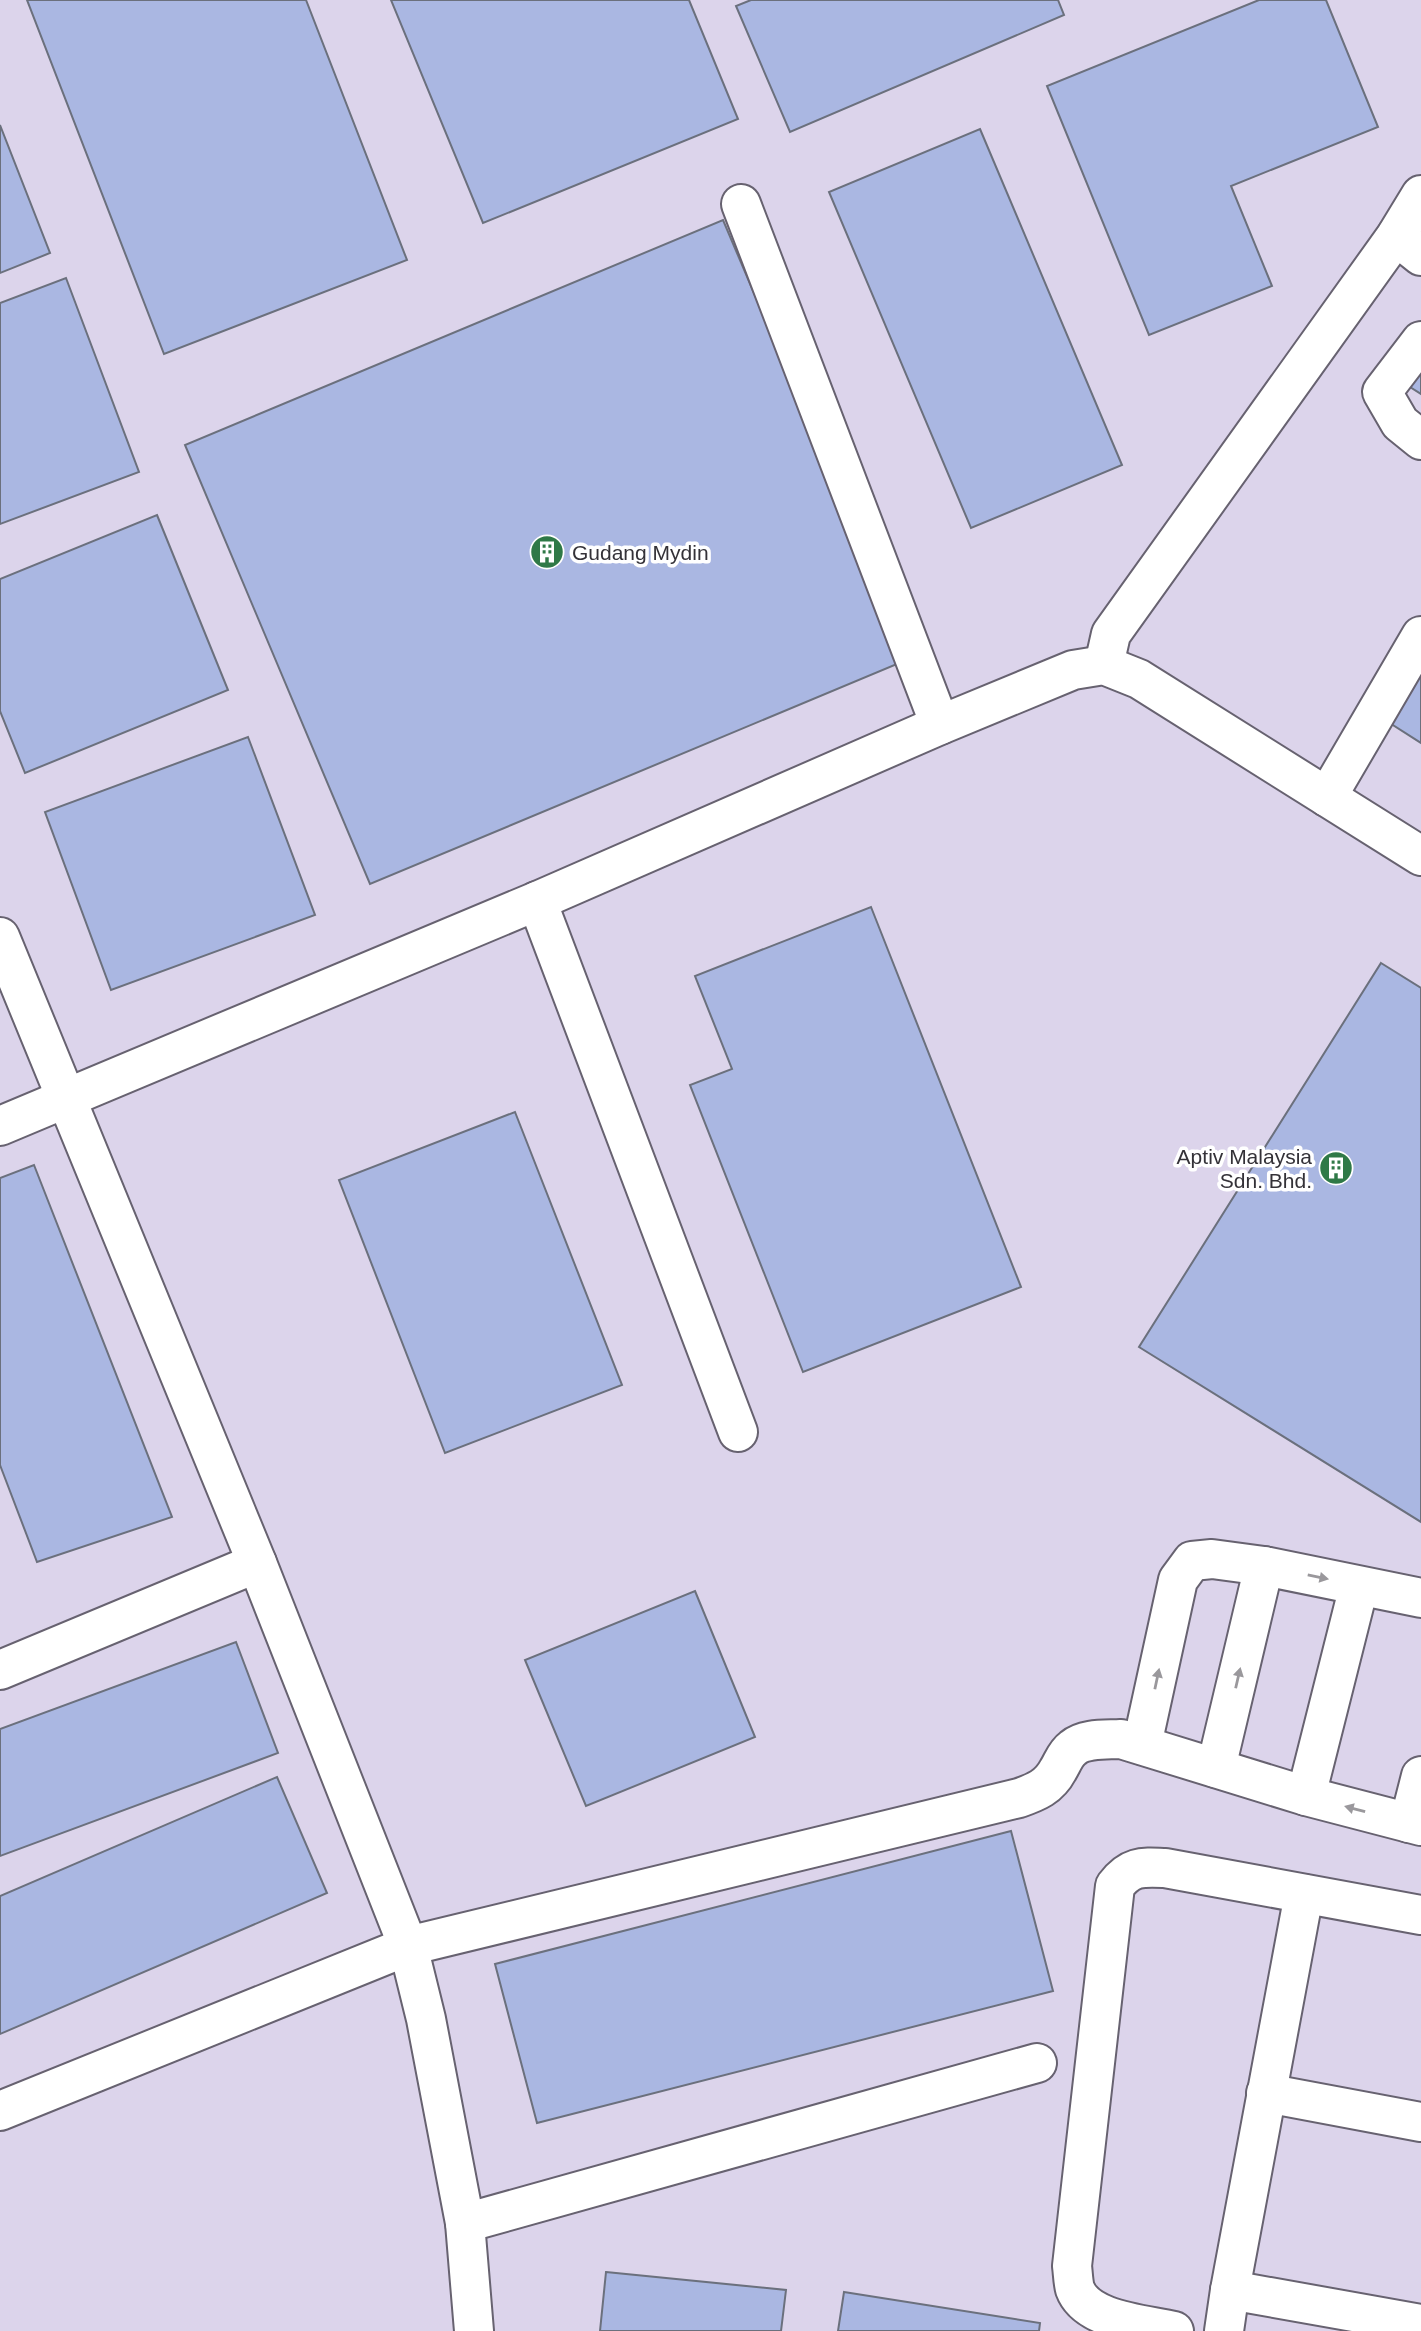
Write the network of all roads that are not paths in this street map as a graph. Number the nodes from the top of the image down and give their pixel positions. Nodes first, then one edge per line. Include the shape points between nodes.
1 (1421, 195) edge
2 (741, 204) dead end
3 (1408, 246) edge
4 (1421, 341) edge
5 (1421, 440) edge
6 (1421, 636) edge
7 (1104, 666) junction
8 (940, 725) junction
9 (1327, 797) junction
10 (1421, 856) edge
11 (537, 901) junction
12 (0, 937) edge
13 (67, 1098) junction
14 (0, 1126) edge
15 (738, 1432) dead end
16 (257, 1563) junction
17 (1264, 1566) junction
18 (1359, 1586) junction
19 (1421, 1598) edge
20 (0, 1670) edge
21 (1142, 1745) junction
22 (1216, 1768) junction
23 (1421, 1776) edge
24 (1306, 1796) junction
25 (1415, 1825) edge
26 (1304, 1894) junction
27 (1421, 1915) edge
28 (408, 1946) junction
29 (1037, 2063) dead end
30 (1266, 2093) junction
31 (0, 2111) edge
32 (1421, 2122) edge
33 (465, 2223) junction
34 (1230, 2290) junction
35 (1421, 2324) edge
36 (474, 2331) edge
37 (1174, 2331) edge
38 (1224, 2331) edge

1 - 3 street
2 - 8 street
3 - 7 street via 1111,634
4 - 5 street via 1382,392 1400,424
6 - 9 street
7 - 8 street via 1073,670
7 - 9 street via 1139,678
8 - 11 street
9 - 10 street
11 - 13 street
11 - 15 street
12 - 13 street
13 - 14 street
13 - 16 street
16 - 20 street
16 - 28 street
17 -> 18 street
21 -> 17 street via 1178,1580 1192,1561
22 -> 17 street
18 - 19 street
18 - 24 street
21 - 22 street
21 - 28 street via 1121,1739 1074,1746 1048,1785 1019,1798
22 - 24 street
23 - 25 street
25 -> 24 street
26 - 27 street
26 - 30 street
26 - 37 street via 1144,1867 1125,1873 1115,1886 1072,2266 1075,2289 1098,2314
28 - 31 street
28 - 33 street
29 - 33 street
30 - 32 street
30 - 34 street
33 - 36 street
34 - 35 street
34 - 38 street

